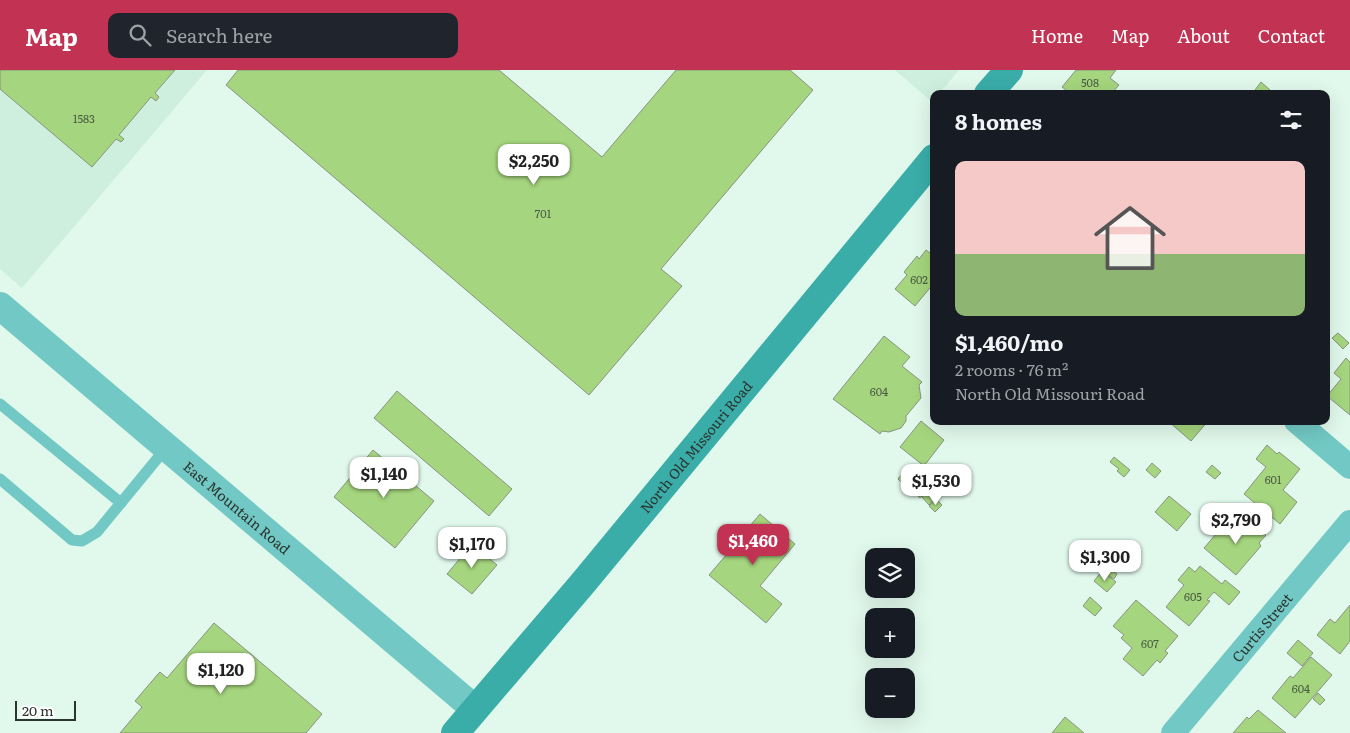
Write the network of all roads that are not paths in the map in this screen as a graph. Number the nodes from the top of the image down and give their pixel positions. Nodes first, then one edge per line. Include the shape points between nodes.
1 (1009, 70) edge
2 (992, 90) edge
3 (930, 163) edge
4 (0, 306) edge
5 (0, 404) edge
6 (1301, 425) edge
7 (166, 448) junction
8 (1350, 467) edge
9 (0, 479) edge
10 (121, 503) junction
11 (1350, 522) edge
12 (475, 709) junction
13 (455, 733) edge
14 (1173, 733) edge

1 - 2 main road
3 - 12 main road, North Old Missouri Road
4 - 7 street, East Mountain Road
5 - 10 lane
6 - 8 street
7 - 10 lane
7 - 12 street, East Mountain Road
9 - 10 lane via 72,540 82,541 97,532
11 - 14 street, Curtis Street
12 - 13 main road, North Old Missouri Road

